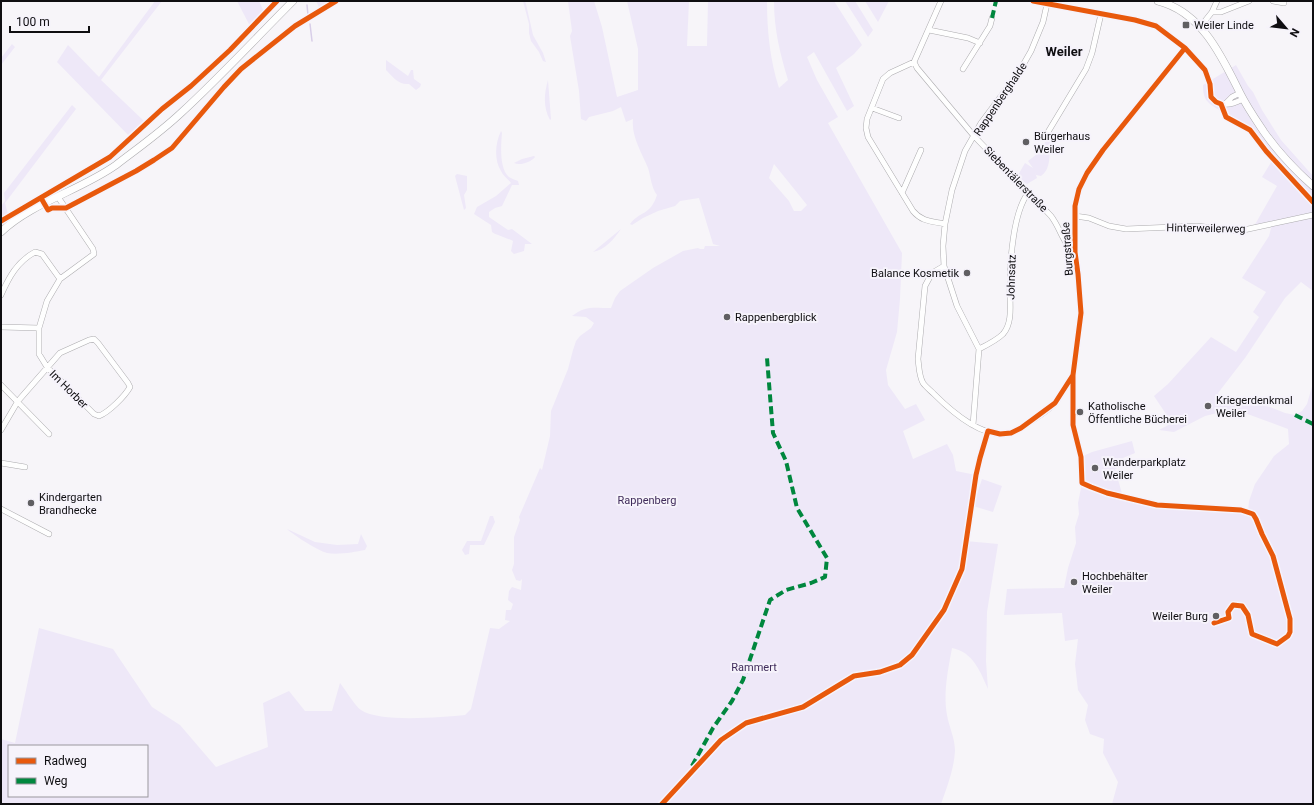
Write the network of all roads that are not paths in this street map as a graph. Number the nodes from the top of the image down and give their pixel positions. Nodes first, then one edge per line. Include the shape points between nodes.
1 (293, 1) edge
2 (941, 1) edge
3 (1034, 1) edge
4 (1217, 1) edge
5 (1249, 1) edge
6 (1273, 1) edge
7 (1163, 2) edge
8 (1284, 3) dead end
9 (1047, 4) junction
10 (1212, 12) junction
11 (1101, 14) junction
12 (992, 18) dead end
13 (1200, 27) junction
14 (929, 30) junction
15 (980, 43) junction
16 (1185, 48) junction
17 (914, 62) junction
18 (964, 69) dead end
19 (1242, 96) junction
20 (872, 108) junction
21 (899, 118) dead end
22 (1048, 132) dead end
23 (974, 136) junction
24 (921, 150) dead end
25 (1313, 186) edge
26 (902, 193) junction
27 (1028, 193) junction
28 (58, 197) junction
29 (1313, 215) edge
30 (1075, 216) junction
31 (945, 224) junction
32 (1, 232) edge
33 (1075, 252) junction
34 (944, 266) junction
35 (60, 279) junction
36 (1, 295) edge
37 (1, 327) edge
38 (39, 328) junction
39 (979, 349) junction
40 (47, 366) junction
41 (1073, 375) junction
42 (1, 385) edge
43 (18, 401) junction
44 (973, 425) junction
45 (1, 430) edge
46 (49, 434) dead end
47 (1, 463) edge
48 (25, 467) dead end
49 (1082, 483) dead end
50 (1, 509) edge
51 (49, 534) dead end

1 - 28 main road via 182,113 114,166
2 - 14 street
3 - 9 street
4 - 10 street
5 - 10 street via 1221,12
6 - 8 street
7 - 13 main road via 1182,11
9 - 11 street
9 - 23 street, Rappenberghalde via 1043,22 1031,51
10 - 13 street
11 - 16 street via 1156,26
11 - 22 street via 1086,69
12 - 15 street
13 - 19 main road via 1223,60
14 - 15 street
14 - 17 street
15 - 18 street
16 - 19 street via 1205,70 1211,97 1216,102 1225,104 1232,97
16 - 30 street, Burgstraße via 1087,173 1079,189
17 - 20 street via 883,79
17 - 23 street, Siebentälerstraße
19 - 25 main road via 1264,133
20 - 21 street
20 - 26 street via 867,120 868,137
23 - 27 street, Siebentälerstraße
23 - 31 street, Rappenberghalde via 965,151 952,190
24 - 26 street
26 - 31 street via 918,218
27 - 33 street, Siebentälerstraße via 1051,216 1064,242
27 - 39 street, Johnsatz via 1020,208 1012,248 1008,324 1003,333
28 - 32 main road via 16,219
28 - 35 street via 94,254
29 - 30 street, Hinterweilerweg via 1239,230 1197,226 1126,229
30 - 33 street, Burgstraße
31 - 34 street, Rappenberghalde
33 - 41 street, Burgstraße via 1081,313
34 - 39 street, Rappenberghalde via 957,306
34 - 44 street via 932,273 925,286 919,371 923,383 958,416
35 - 36 street via 42,254 35,252 24,258 9,278
35 - 38 street via 47,301
37 - 38 street
38 - 40 street via 39,354
39 - 44 street
40 - 40 street, Im Horber via 60,353 94,339 130,387 99,416 78,399
40 - 43 street, Im Horber
41 - 44 street via 1056,403 1011,433 1000,434
41 - 49 street, Burgstraße via 1073,425 1081,456
42 - 43 street
43 - 45 street, Im Horber
43 - 46 street
47 - 48 street
50 - 51 street

